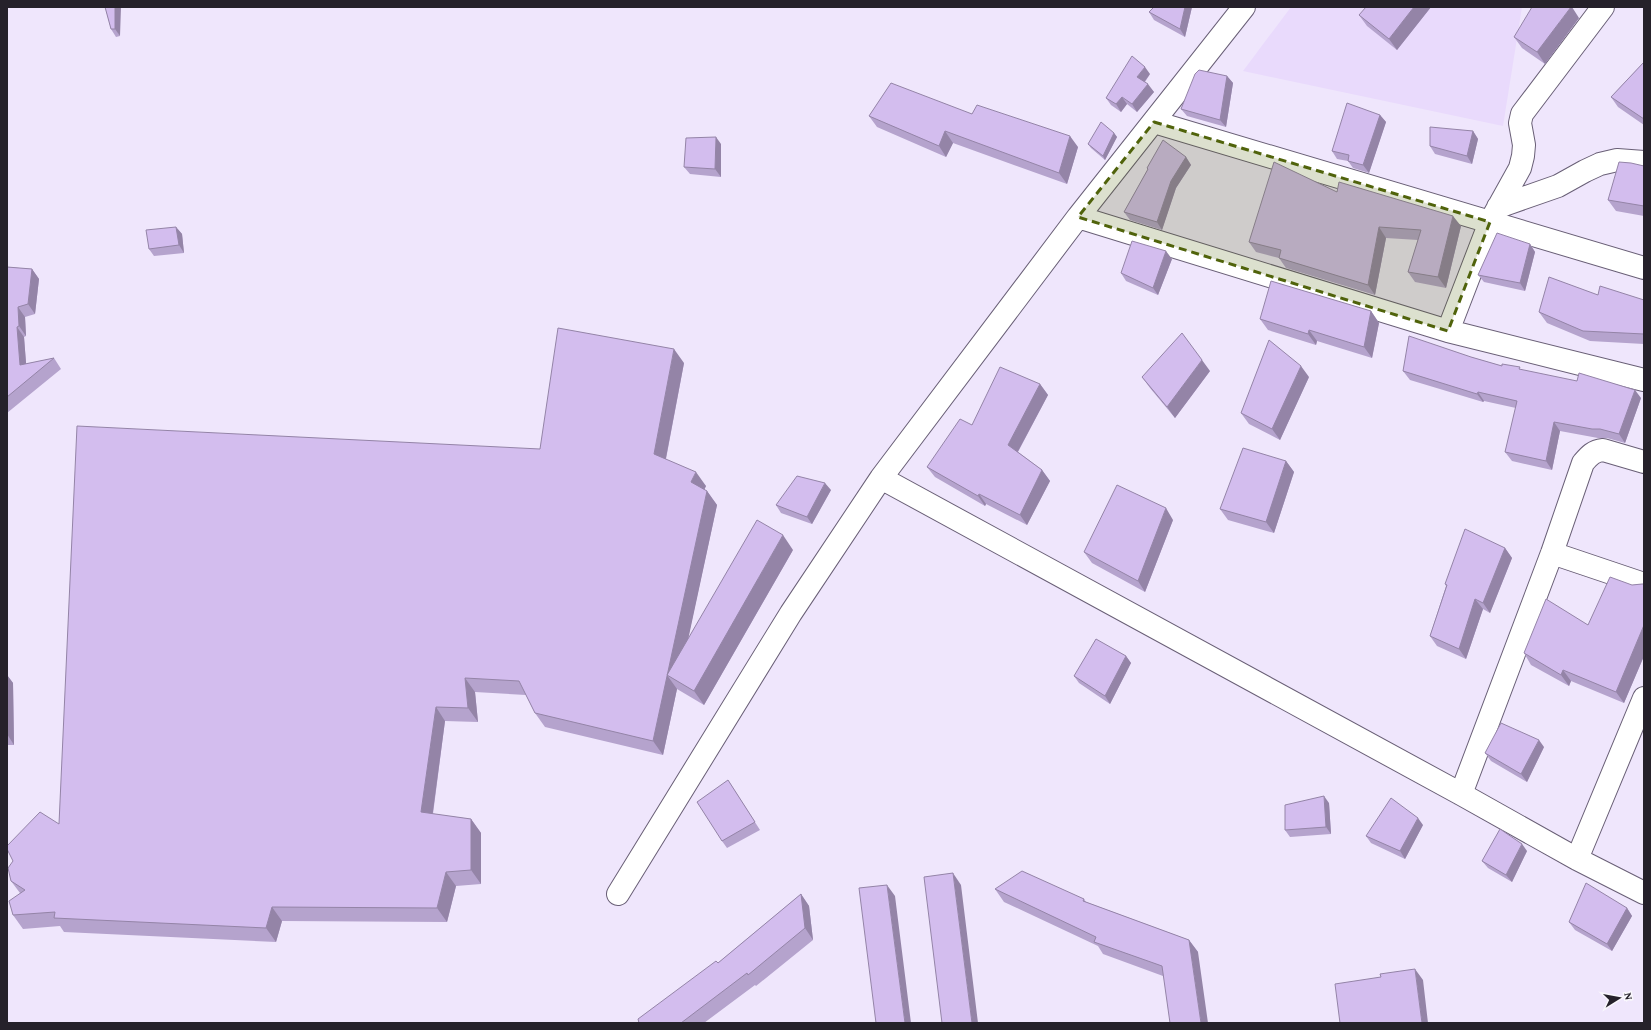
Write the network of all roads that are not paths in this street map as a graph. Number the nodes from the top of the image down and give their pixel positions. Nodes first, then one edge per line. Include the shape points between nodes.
1 (1244, 7) edge
2 (1602, 7) edge
3 (1154, 122) junction
4 (1644, 162) edge
5 (1494, 214) junction
6 (1078, 217) junction
7 (1644, 268) edge
8 (1448, 331) junction
9 (1644, 380) edge
10 (1644, 462) edge
11 (881, 478) junction
12 (1552, 553) junction
13 (1644, 584) edge
14 (1644, 698) edge
15 (1461, 794) junction
16 (1577, 859) junction
17 (1644, 893) edge
18 (618, 894) dead end

1 - 3 street
2 - 5 street via 1522,114 1520,123 1524,145 1520,168
3 - 5 street
3 - 6 street
4 - 5 street via 1617,160 1600,164
5 - 7 street
5 - 8 street
6 - 8 street
6 - 11 street
8 - 9 street
10 - 12 street via 1603,450 1591,454 1582,463
11 - 15 street
11 - 18 street via 791,612
12 - 13 street
12 - 15 street
14 - 16 street
15 - 16 street
16 - 17 street

